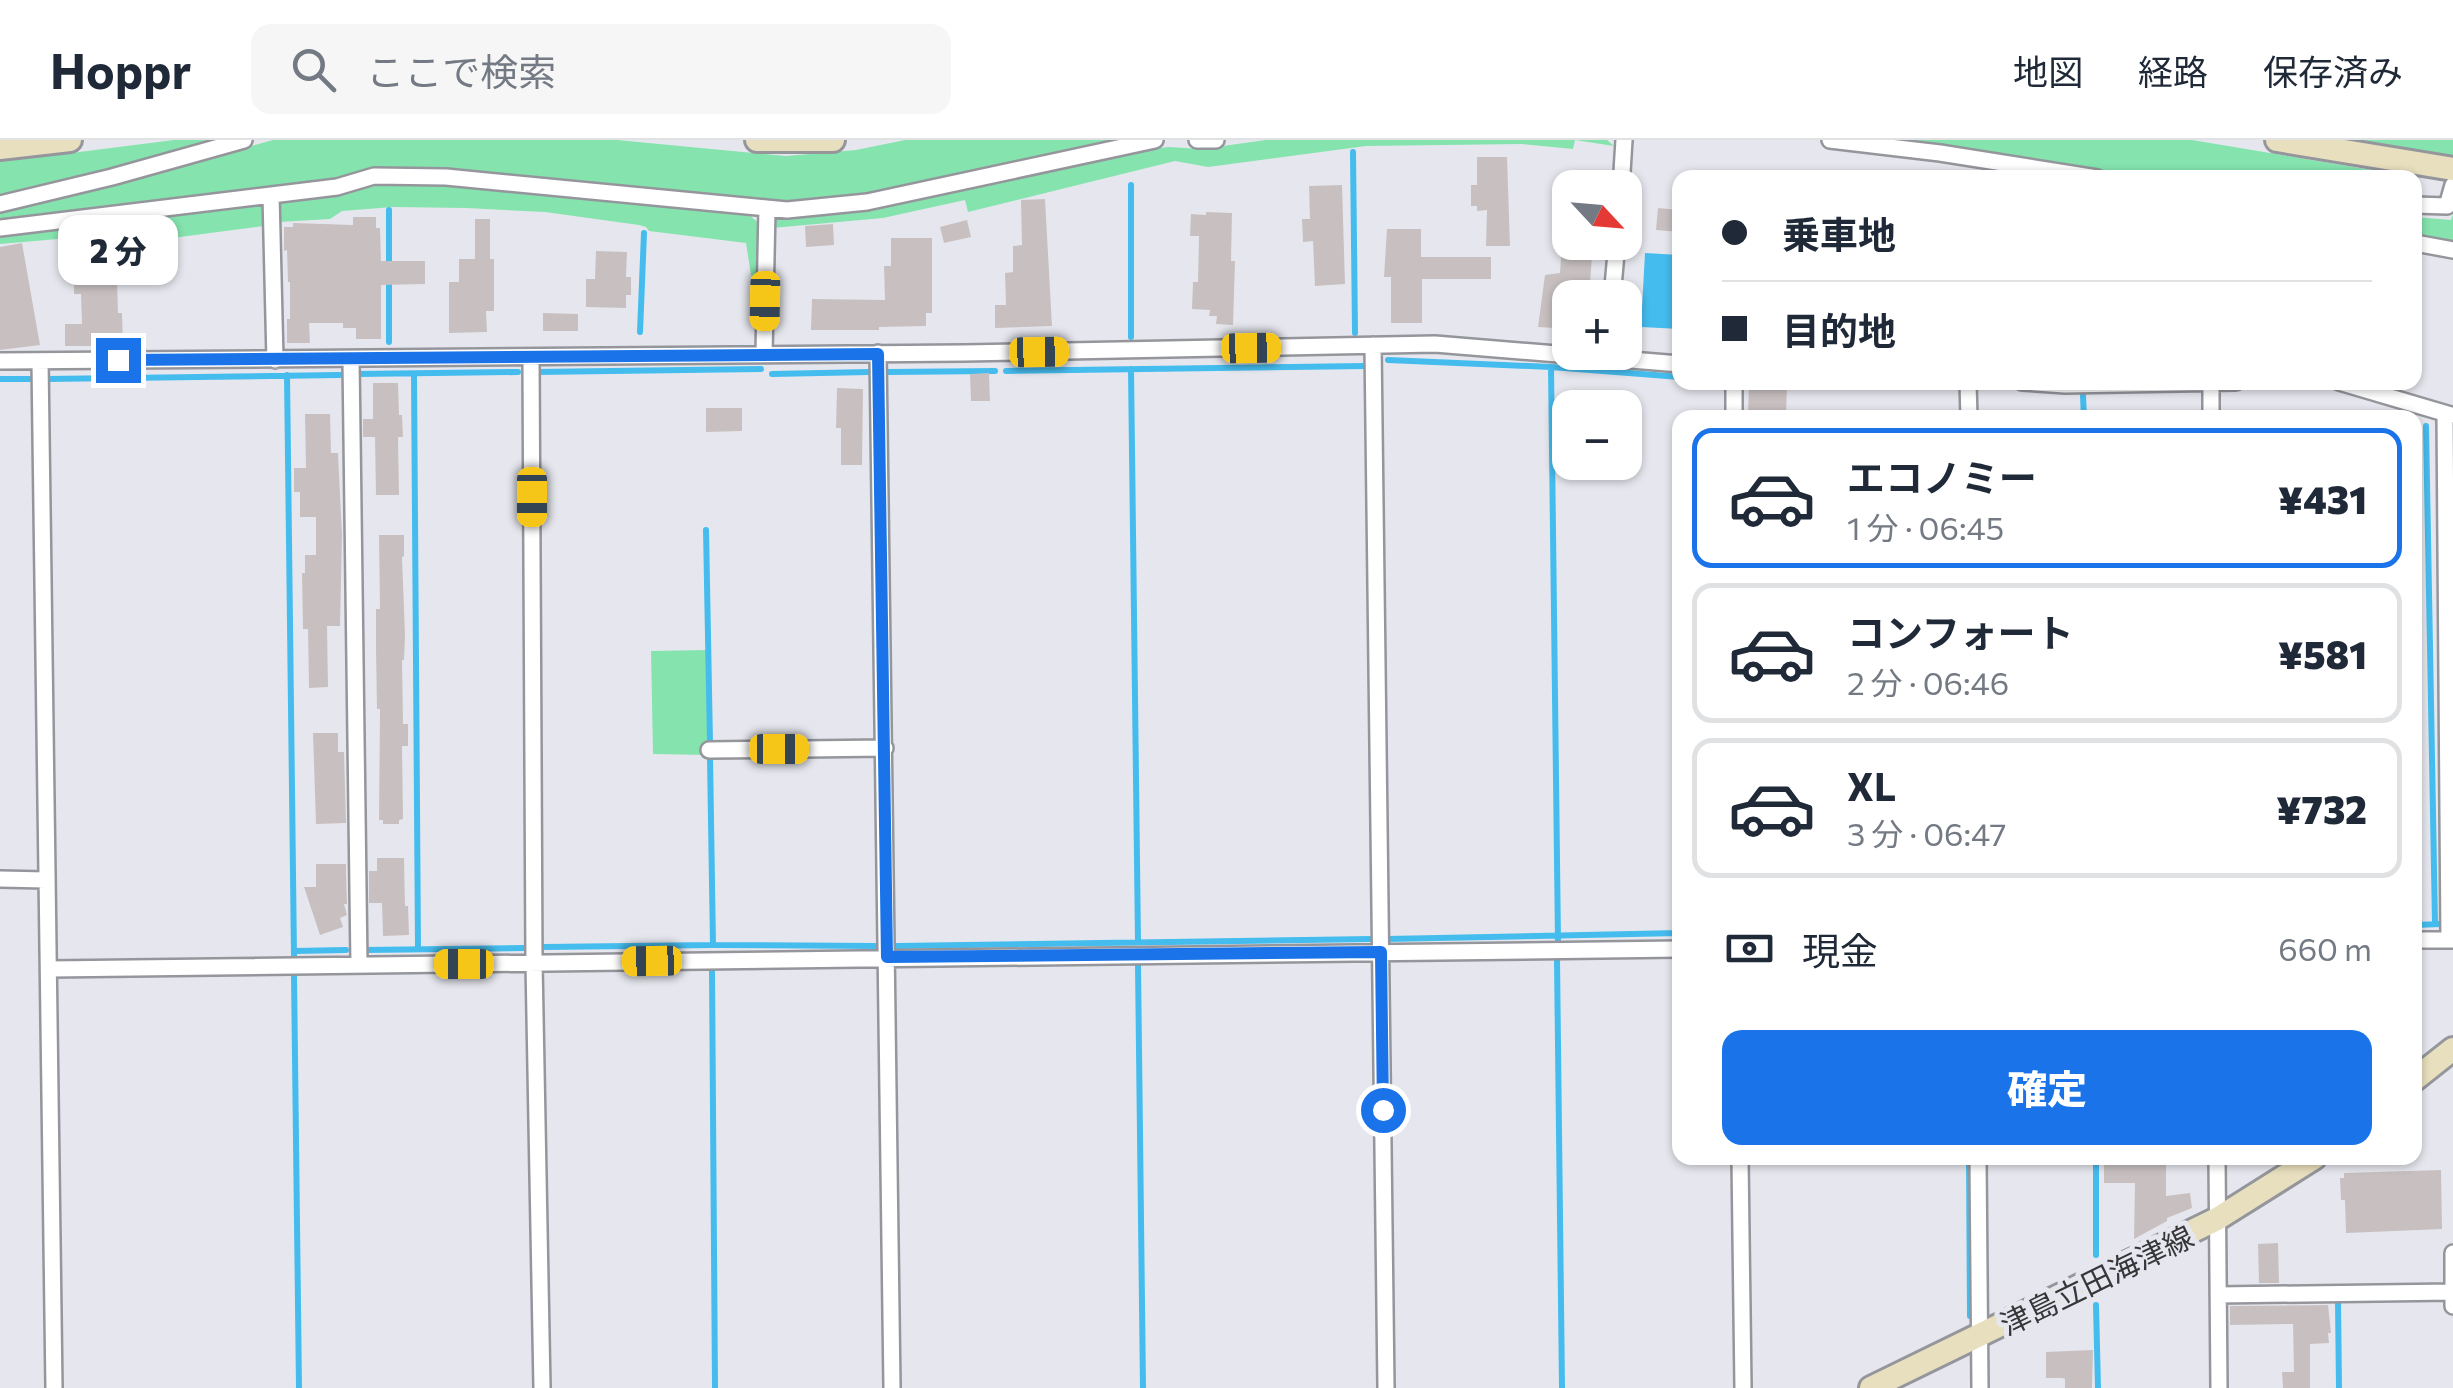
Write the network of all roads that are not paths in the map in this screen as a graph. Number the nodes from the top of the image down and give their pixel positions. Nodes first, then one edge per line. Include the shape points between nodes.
1 (70, 140) edge
2 (244, 140) edge
3 (757, 140) edge
4 (833, 140) edge
5 (1156, 140) edge
6 (1197, 140) edge
7 (1216, 140) edge
8 (1624, 140) edge
9 (1830, 140) edge
10 (2277, 140) edge
11 (0, 148) edge
12 (2453, 169) edge
13 (1622, 170) edge
14 (2049, 170) edge
15 (2453, 184) edge
16 (271, 195) junction
17 (0, 204) edge
18 (2422, 205) edge
19 (767, 208) junction
20 (0, 228) edge
21 (2422, 244) edge
22 (2453, 250) edge
23 (1373, 345) junction
24 (1552, 351) edge
25 (764, 354) junction
26 (878, 354) junction
27 (531, 357) junction
28 (1642, 359) edge
29 (275, 360) junction
30 (350, 360) junction
31 (0, 361) edge
32 (40, 361) junction
33 (1672, 363) edge
34 (2366, 390) edge
35 (2449, 415) edge
36 (885, 748) junction
37 (709, 750) dead end
38 (0, 880) edge
39 (46, 880) junction
40 (2422, 940) edge
41 (2451, 940) edge
42 (1672, 949) edge
43 (1381, 952) junction
44 (887, 957) junction
45 (534, 963) junction
46 (359, 966) junction
47 (50, 969) junction
48 (2453, 1049) edge
49 (2422, 1073) edge
50 (1740, 1165) edge
51 (1978, 1165) edge
52 (2217, 1165) edge
53 (2303, 1165) edge
54 (2217, 1219) junction
55 (2453, 1253) edge
56 (2453, 1292) edge
57 (2218, 1296) junction
58 (2453, 1306) edge
59 (1979, 1335) junction
60 (54, 1388) edge
61 (542, 1388) edge
62 (892, 1388) edge
63 (1386, 1388) edge
64 (1743, 1388) edge
65 (1870, 1388) edge
66 (1980, 1388) edge
67 (2218, 1388) edge

1 - 11 main road
2 - 17 street
3 - 4 main road
5 - 19 street via 867,202
6 - 7 street
8 - 13 street
9 - 14 street
10 - 12 main road
15 - 18 street via 2447,206
16 - 19 street via 337,188 374,176 446,177
16 - 20 street
16 - 29 street
19 - 25 street
21 - 22 street
23 - 24 street
23 - 26 street
23 - 43 street
25 - 26 street
25 - 27 street
26 - 36 street
27 - 30 street
27 - 45 street
28 - 33 street
29 - 30 street
29 - 32 street
30 - 46 street
31 - 32 street
32 - 39 street
34 - 35 street
35 - 41 street
36 - 37 street
36 - 44 street
38 - 39 street
39 - 47 street
40 - 41 street
42 - 43 street
43 - 44 street
43 - 63 street
44 - 45 street
44 - 62 street
45 - 46 street
45 - 61 street
46 - 47 street
47 - 60 street
48 - 49 main road
50 - 64 street
51 - 59 street
52 - 54 street
53 - 54 main road, 津島立田海津線
54 - 57 street
54 - 59 main road, 津島立田海津線
55 - 56 street
56 - 57 street
56 - 58 street
57 - 67 street
59 - 65 main road, 津島立田海津線
59 - 66 street

